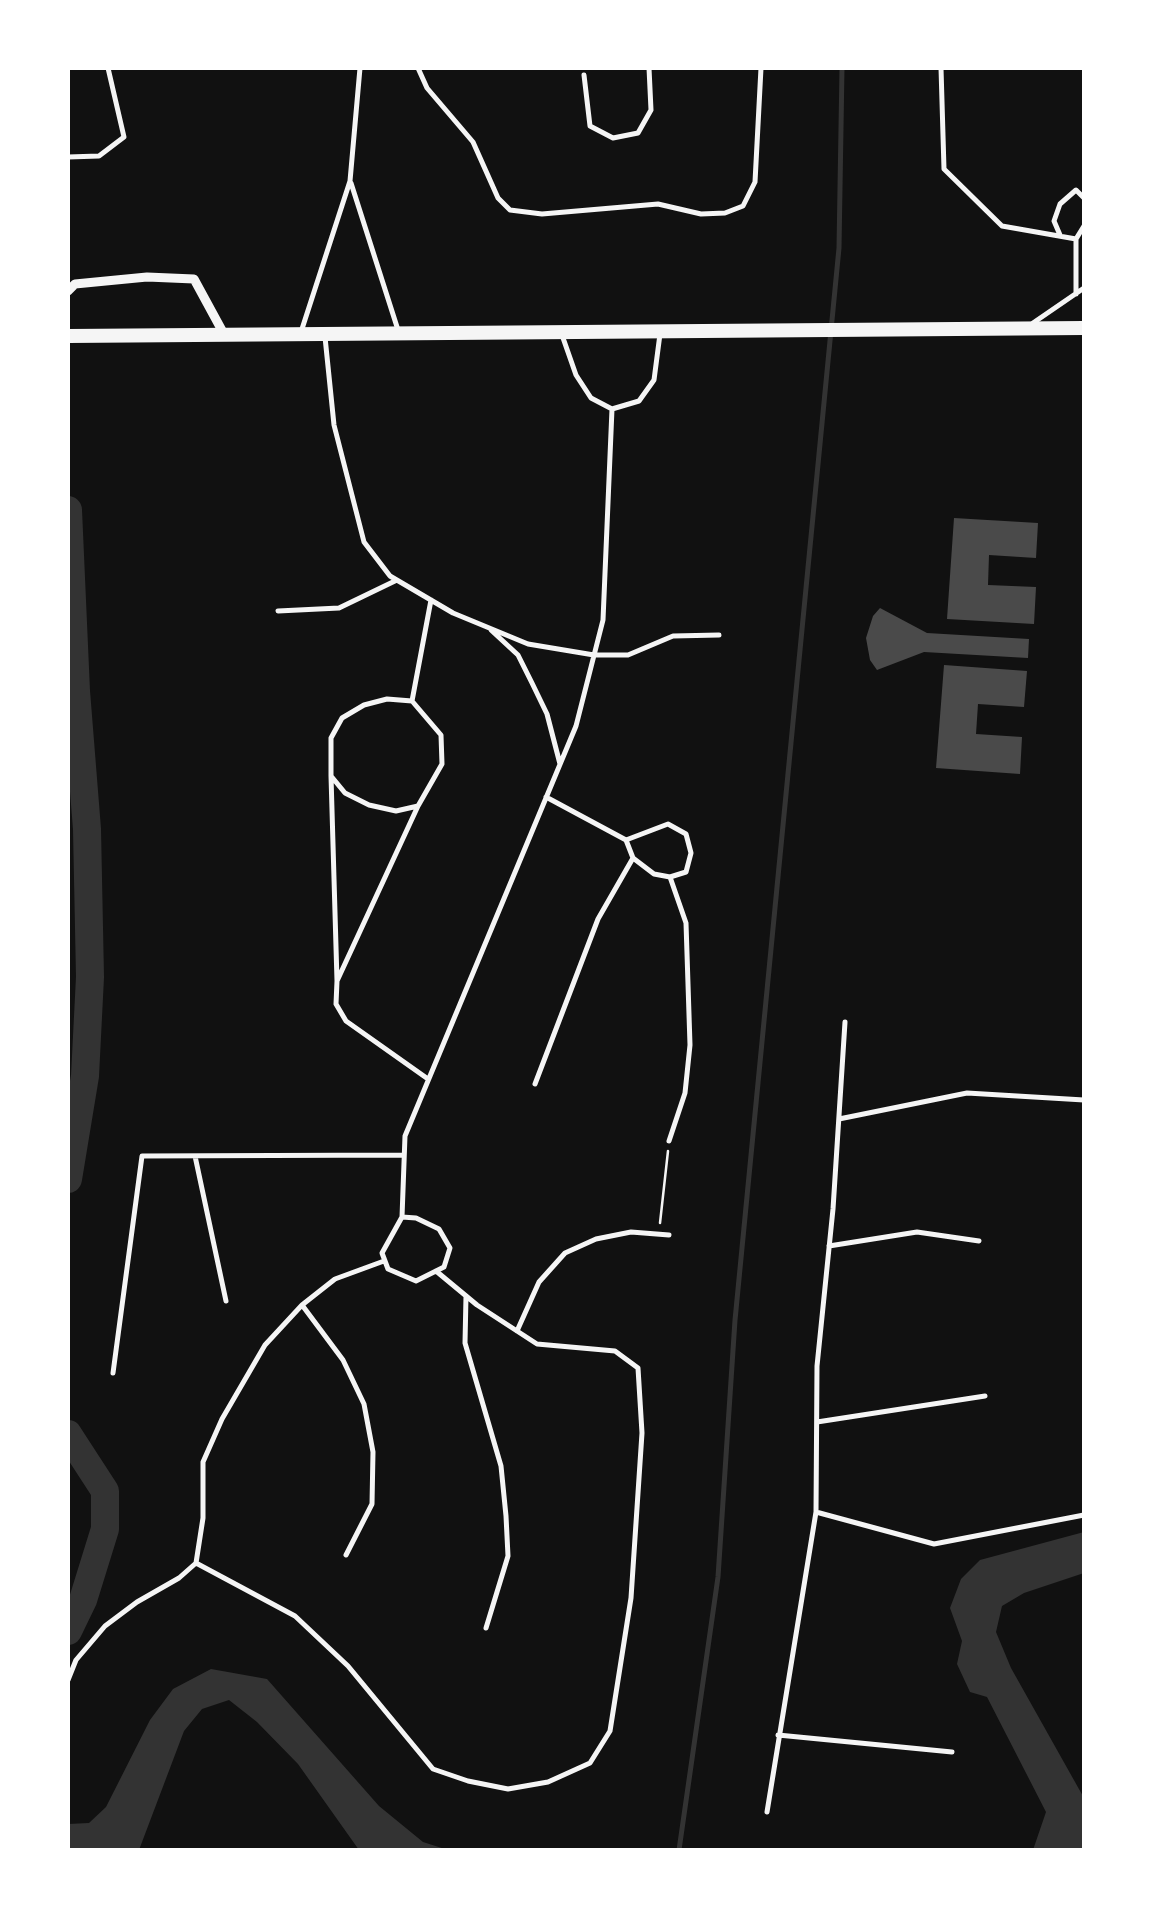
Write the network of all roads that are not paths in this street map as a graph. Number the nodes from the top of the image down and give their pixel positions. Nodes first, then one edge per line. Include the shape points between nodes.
1 (108, 68) edge
2 (360, 68) edge
3 (418, 68) edge
4 (649, 68) edge
5 (761, 68) edge
6 (941, 68) edge
7 (584, 74) dead end
8 (68, 156) edge
9 (350, 181) junction
10 (1084, 198) edge
11 (1084, 226) edge
12 (1060, 235) junction
13 (1076, 239) junction
14 (1084, 288) edge
15 (68, 291) edge
16 (1076, 294) junction
17 (1026, 328) junction
18 (1084, 328) edge
19 (660, 331) junction
20 (561, 332) junction
21 (399, 333) junction
22 (300, 334) junction
23 (324, 334) junction
24 (68, 336) edge
25 (225, 336) junction
26 (612, 409) junction
27 (397, 580) junction
28 (430, 600) junction
29 (278, 611) dead end
30 (489, 628) junction
31 (719, 635) dead end
32 (594, 655) junction
33 (412, 701) junction
34 (560, 764) junction
35 (331, 776) junction
36 (546, 797) junction
37 (418, 806) junction
38 (626, 840) junction
39 (633, 858) junction
40 (670, 877) junction
41 (336, 980) junction
42 (845, 1022) dead end
43 (428, 1080) junction
44 (535, 1084) dead end
45 (1084, 1100) edge
46 (839, 1119) junction
47 (669, 1142) road end
48 (404, 1154) junction
49 (195, 1156) junction
50 (402, 1217) junction
51 (669, 1235) dead end
52 (979, 1241) dead end
53 (830, 1246) junction
54 (385, 1261) junction
55 (436, 1271) junction
56 (466, 1296) junction
57 (226, 1302) dead end
58 (302, 1305) junction
59 (517, 1331) junction
60 (113, 1372) dead end
61 (986, 1396) dead end
62 (817, 1422) junction
63 (816, 1512) junction
64 (1084, 1514) edge
65 (346, 1555) dead end
66 (196, 1563) junction
67 (486, 1628) dead end
68 (68, 1680) edge
69 (778, 1735) junction
70 (952, 1752) dead end
71 (767, 1812) dead end

1 - 8 lane via 124,137 98,156
2 - 9 lane
3 - 5 lane via 473,142 498,198 510,210 542,214 658,204 701,214 742,206 755,182
4 - 7 lane via 651,110 638,134 614,138 590,126
6 - 12 lane via 944,169 1002,226
9 - 21 lane
9 - 22 lane
10 - 12 lane via 1076,190 1060,204 1054,221
11 - 13 lane
12 - 13 lane
13 - 16 lane
14 - 16 lane
15 - 25 street via 75,284 147,277 194,279
16 - 17 lane
17 - 18 main road
17 - 19 main road
19 - 20 main road
19 - 26 lane via 654,380 639,401
20 - 21 main road
20 - 26 lane via 591,398
21 - 23 main road
22 - 23 main road
22 - 25 main road
23 - 27 lane via 334,426 364,542
24 - 25 main road
26 - 32 lane via 602,620
27 - 28 lane
27 - 29 lane via 338,608
28 - 30 lane
28 - 33 lane
30 - 32 lane via 528,644
30 - 34 lane via 518,656 547,714
31 - 32 lane via 673,636 628,656
32 - 34 lane
33 - 35 lane via 388,699 342,718 331,738
33 - 37 lane via 440,736 442,764
34 - 36 lane
35 - 37 lane via 368,806
35 - 41 lane
36 - 38 lane
36 - 43 lane
37 - 41 lane
38 - 39 lane
38 - 40 lane via 668,824 686,834 686,872
39 - 40 lane
39 - 44 lane via 598,919
40 - 47 lane via 686,923 690,1028 685,1093
41 - 43 lane via 336,1004 346,1021
42 - 46 lane
43 - 48 lane
45 - 46 lane via 967,1093
46 - 53 lane
48 - 49 lane
48 - 50 lane
49 - 57 lane
49 - 60 lane via 142,1156
50 - 54 lane via 382,1253
50 - 55 lane via 438,1229 450,1248
51 - 59 lane via 631,1232 565,1253 539,1282
52 - 53 lane via 918,1232
53 - 62 lane
54 - 55 lane via 388,1269 416,1281
54 - 58 lane via 336,1278
55 - 56 lane
56 - 59 lane
56 - 67 lane via 465,1343 501,1466 506,1516 508,1556
58 - 65 lane via 343,1360 364,1404 373,1452 372,1504
58 - 66 lane via 265,1344 204,1462
59 - 66 lane via 537,1344 615,1350 638,1368 642,1433 631,1598 610,1731 590,1763 548,1782 508,1789 433,1769 348,1666 295,1616
61 - 62 lane
62 - 63 lane
63 - 64 lane via 934,1544
63 - 69 lane
66 - 68 lane via 105,1626
69 - 70 lane
69 - 71 lane

